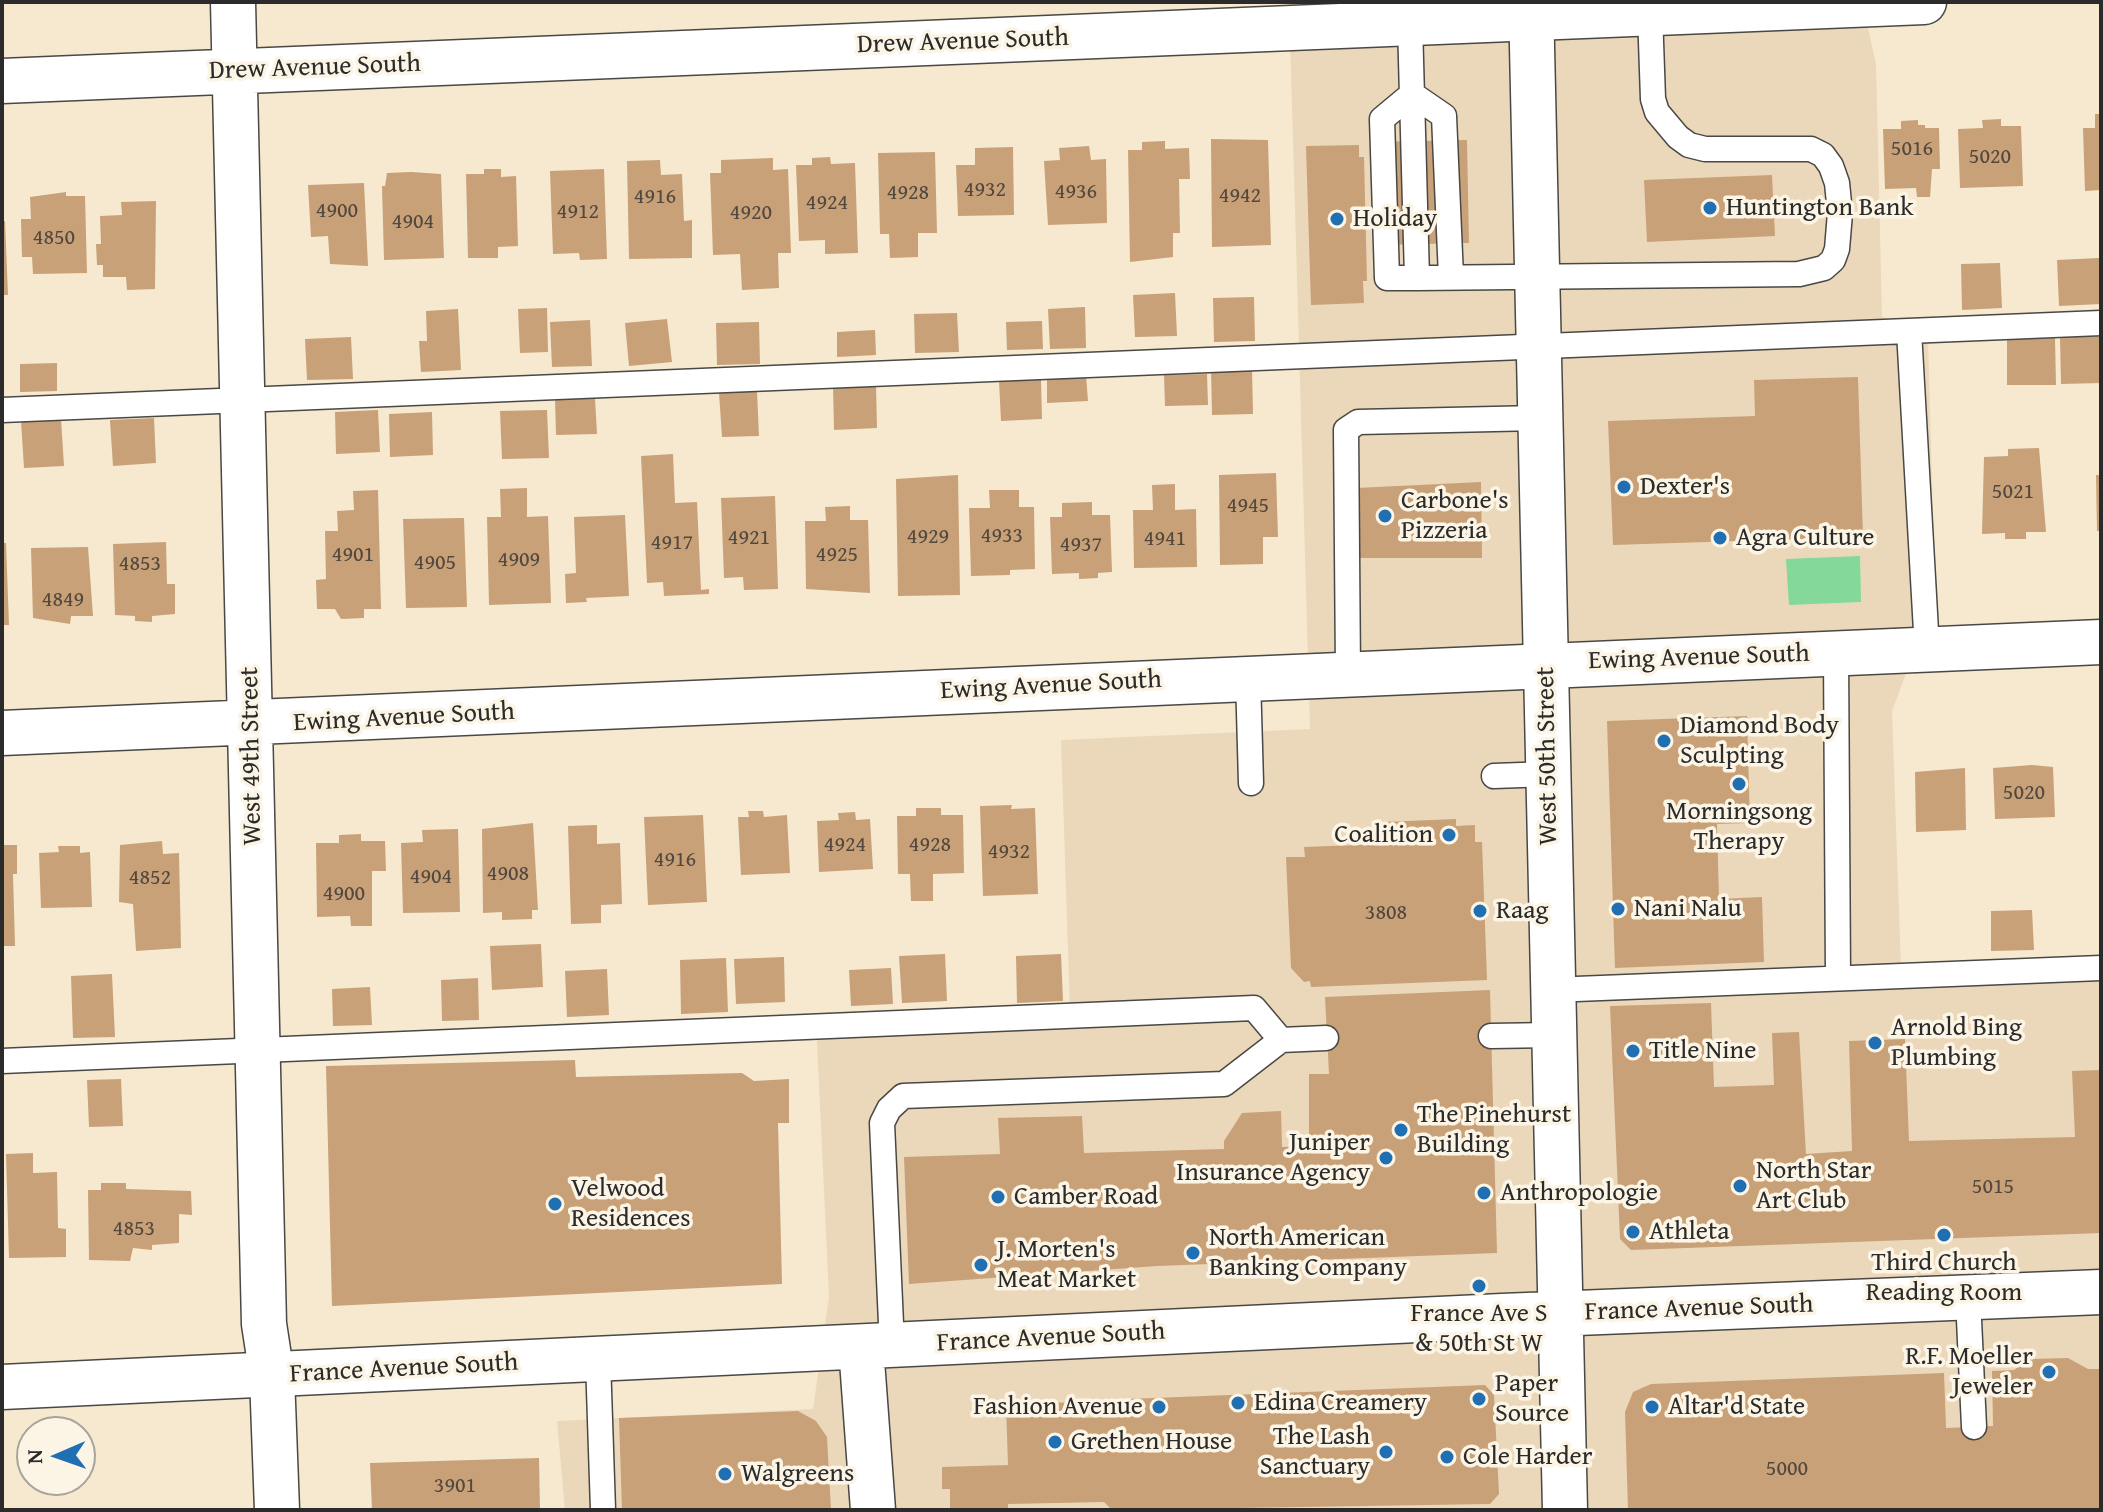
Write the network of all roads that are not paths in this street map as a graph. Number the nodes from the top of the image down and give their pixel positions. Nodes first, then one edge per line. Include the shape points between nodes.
1 (233, 2) edge
2 (1924, 2) edge
3 (1677, 9) edge
4 (1531, 10) edge
5 (1427, 16) edge
6 (235, 71) junction
7 (2, 81) edge
8 (1412, 94) junction
9 (1537, 275) junction
10 (1451, 277) junction
11 (2101, 323) edge
12 (1909, 331) junction
13 (1538, 345) junction
14 (245, 399) junction
15 (2, 410) edge
16 (1539, 418) junction
17 (2101, 642) edge
18 (1927, 649) junction
19 (1836, 653) junction
20 (1547, 664) junction
21 (1348, 673) junction
22 (1248, 677) junction
23 (252, 725) junction
24 (2, 733) edge
25 (1549, 774) junction
26 (1494, 776) dead end
27 (1251, 783) dead end
28 (2101, 968) edge
29 (1838, 978) junction
30 (1551, 990) junction
31 (1552, 1035) junction
32 (1491, 1036) dead end
33 (1326, 1038) dead end
34 (1281, 1040) junction
35 (260, 1051) junction
36 (2, 1061) edge
37 (2101, 1292) edge
38 (1968, 1298) junction
39 (1559, 1315) junction
40 (876, 1346) junction
41 (598, 1360) junction
42 (272, 1376) junction
43 (2, 1387) edge
44 (1974, 1427) dead end
45 (277, 1510) edge
46 (603, 1510) edge
47 (873, 1510) edge
48 (1565, 1510) edge

1 - 6 street, West 49th Street
2 - 3 street, Drew Avenue South
3 - 4 street, Drew Avenue South
3 - 9 lane via 1653,99 1657,112 1689,145 1811,149 1823,155 1837,183 1840,213 1833,260 1799,274
4 - 5 street, Drew Avenue South
4 - 9 street, West 50th Street
5 - 6 street, Drew Avenue South
5 - 8 lane
6 - 7 street, Drew Avenue South
6 - 14 street, West 49th Street
8 - 10 lane via 1444,116
8 - 10 lane via 1417,278
9 - 10 lane
9 - 13 street, West 50th Street
11 - 12 lane
12 - 13 lane
12 - 18 lane
13 - 14 lane
13 - 16 street, West 50th Street
14 - 15 lane
14 - 23 street, West 49th Street
16 - 20 street, West 50th Street
16 - 21 lane via 1358,422 1346,430
17 - 18 street, Ewing Avenue South
18 - 19 street, Ewing Avenue South
19 - 20 street, Ewing Avenue South
19 - 29 lane
20 - 21 street, Ewing Avenue South
20 - 25 street, West 50th Street
21 - 22 street, Ewing Avenue South
22 - 23 street, Ewing Avenue South
22 - 27 lane
23 - 24 street, Ewing Avenue South
23 - 35 street, West 49th Street
25 - 26 lane
25 - 30 street, West 50th Street
28 - 29 lane
29 - 30 lane
30 - 31 street, West 50th Street
31 - 32 lane
31 - 39 street, West 50th Street
33 - 34 lane
34 - 35 lane via 1254,1008
34 - 40 lane via 1224,1084 903,1096 882,1123
35 - 36 lane
35 - 42 street, West 49th Street via 264,1324
37 - 38 street, France Avenue South
38 - 39 street, France Avenue South
38 - 44 lane
39 - 40 street, France Avenue South
39 - 48 street, West 50th Street
40 - 41 street, France Avenue South
40 - 47 street
41 - 42 street, France Avenue South
41 - 46 lane
42 - 43 street, France Avenue South
42 - 45 street, West 49th Street

